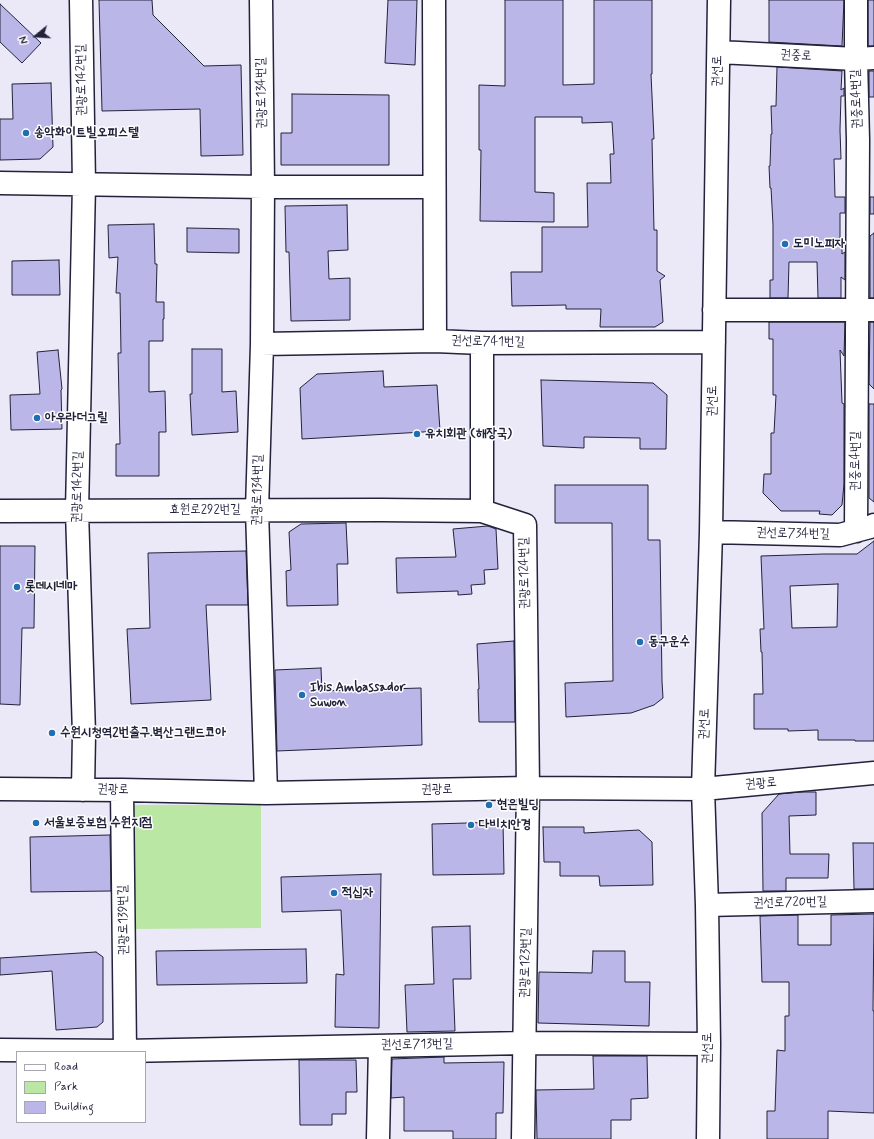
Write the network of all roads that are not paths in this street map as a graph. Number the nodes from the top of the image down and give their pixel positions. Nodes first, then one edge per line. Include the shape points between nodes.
1 (81, 0) edge
2 (261, 0) edge
3 (434, 0) edge
4 (719, 0) edge
5 (856, 0) edge
6 (719, 52) junction
7 (865, 58) edge
8 (866, 140) edge
9 (0, 183) edge
10 (84, 184) junction
11 (263, 187) junction
12 (434, 188) junction
13 (866, 229) edge
14 (714, 310) junction
15 (866, 310) edge
16 (435, 341) junction
17 (714, 342) junction
18 (482, 343) junction
19 (262, 344) junction
20 (865, 392) edge
21 (257, 510) junction
22 (78, 511) junction
23 (482, 511) junction
24 (0, 512) edge
25 (865, 528) edge
26 (711, 532) junction
27 (874, 773) edge
28 (528, 788) junction
29 (0, 789) edge
30 (83, 790) junction
31 (122, 790) junction
32 (703, 790) junction
33 (266, 793) junction
34 (874, 901) edge
35 (707, 905) junction
36 (525, 1043) junction
37 (709, 1044) junction
38 (380, 1046) junction
39 (0, 1050) edge
40 (126, 1051) junction
41 (378, 1139) edge
42 (523, 1139) edge
43 (708, 1139) edge

1 - 10 street, 권광로142번길
2 - 11 street, 권광로134번길
3 - 12 street
4 - 6 street, 권선로
5 - 7 street, 권중로4번길
6 - 7 street, 권중로
6 - 14 street, 권선로
7 - 8 street, 권중로4번길
8 - 13 street, 권중로4번길
9 - 10 street
10 - 11 street
10 - 22 street, 권광로142번길
11 - 12 street
11 - 19 street, 권광로134번길
12 - 16 street
13 - 15 street, 권중로4번길
14 - 15 street
14 - 17 street, 권선로
15 - 20 street, 권중로4번길
16 - 18 street, 권선로741번길
16 - 19 street, 권선로741번길
17 - 18 street, 권선로741번길
17 - 26 street, 권선로
18 - 23 street
19 - 21 street, 권광로134번길
20 - 25 street, 권중로4번길
21 - 22 street, 효원로292번길
21 - 23 street, 효원로292번길
21 - 33 street, 권광로134번길
22 - 24 street, 효원로292번길
22 - 30 street, 권광로142번길 via 84,734
23 - 28 street, 권광로124번길 via 525,524
25 - 26 street, 권선로734번길 via 840,535
26 - 32 street, 권선로
27 - 32 street, 권광로
28 - 32 street, 권광로
28 - 33 street, 권광로
28 - 36 street, 권광로123번길
29 - 30 street, 권광로
30 - 31 street, 권광로
31 - 33 street, 권광로
31 - 40 street, 권광로139번길
32 - 35 street, 권선로
34 - 35 street, 권선로720번길
35 - 37 street, 권선로
36 - 37 street, 권선로713번길
36 - 38 street, 권선로713번길
36 - 42 street, 권광로123번길
37 - 43 street, 권선로
38 - 40 street, 권선로713번길
38 - 41 street
39 - 40 street, 권선로713번길

